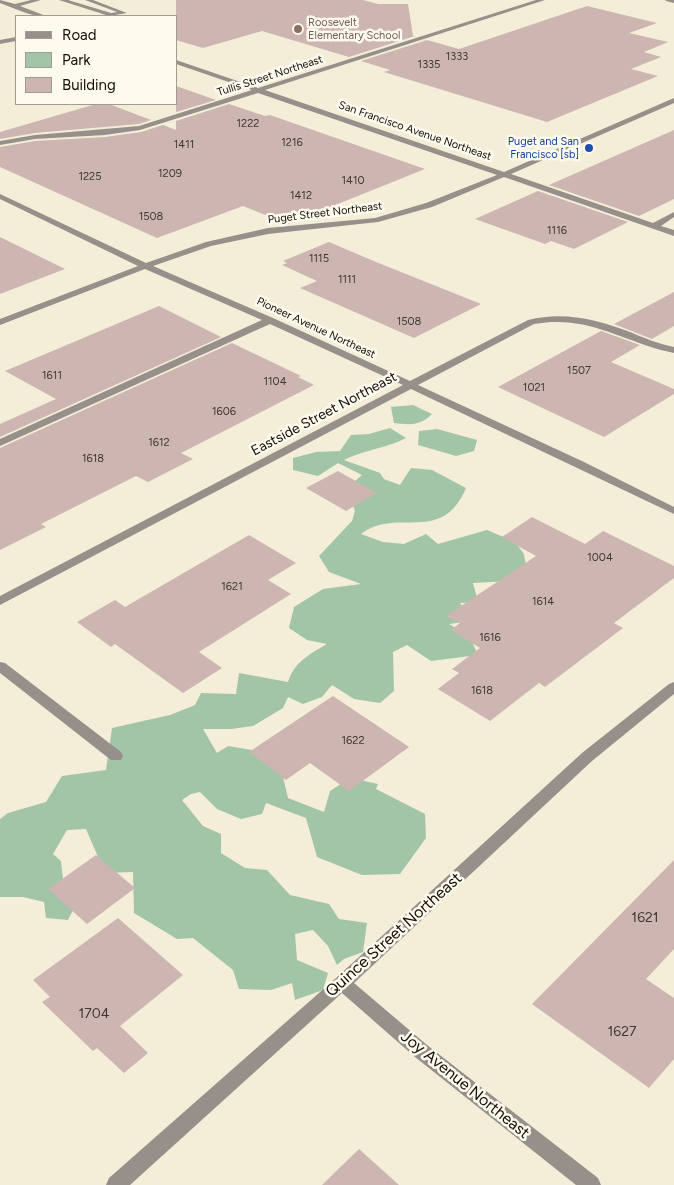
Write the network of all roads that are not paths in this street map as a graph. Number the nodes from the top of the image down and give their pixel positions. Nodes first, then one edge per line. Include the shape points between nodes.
1 (20, 0) edge
2 (38, 0) edge
3 (62, 0) edge
4 (88, 0) edge
5 (542, 0) edge
6 (668, 0) edge
7 (674, 1) edge
8 (3, 2) edge
9 (14, 6) junction
10 (41, 15) edge
11 (15, 39) edge
12 (0, 42) edge
13 (178, 63) edge
14 (258, 90) junction
15 (674, 100) edge
16 (0, 143) edge
17 (505, 174) junction
18 (0, 196) edge
19 (674, 214) edge
20 (654, 226) junction
21 (674, 232) edge
22 (145, 266) junction
23 (270, 320) junction
24 (0, 322) edge
25 (674, 350) edge
26 (411, 386) junction
27 (0, 443) edge
28 (674, 511) edge
29 (0, 601) edge
30 (0, 666) edge
31 (674, 687) edge
32 (116, 756) dead end
33 (342, 983) junction
34 (116, 1185) edge
35 (591, 1185) edge

1 - 8 street
2 - 9 street
3 - 4 street via 111,15 124,14
5 - 14 street, Tullis Street Northeast
6 - 7 street
8 - 9 street
9 - 10 street
11 - 12 street
13 - 14 street, San Francisco Avenue Northeast
14 - 16 street, Tullis Street Northeast via 140,128
14 - 17 street, San Francisco Avenue Northeast
15 - 17 street, Puget Street Northeast
17 - 20 street, San Francisco Avenue Northeast
17 - 22 street, Puget Street Northeast via 402,214 237,237
18 - 22 street, Pioneer Avenue Northeast
19 - 20 street
20 - 21 street, San Francisco Avenue Northeast
22 - 23 street, Pioneer Avenue Northeast
22 - 24 street, Puget Street Northeast
23 - 26 street, Pioneer Avenue Northeast
23 - 27 street
25 - 26 street, Eastside Street Northeast via 599,323 545,319 531,322
26 - 28 street, Pioneer Avenue Northeast
26 - 29 street, Eastside Street Northeast
30 - 32 street
31 - 33 street, Quince Street Northeast via 587,757
33 - 34 street, Quince Street Northeast
33 - 35 street, Joy Avenue Northeast via 421,1051

